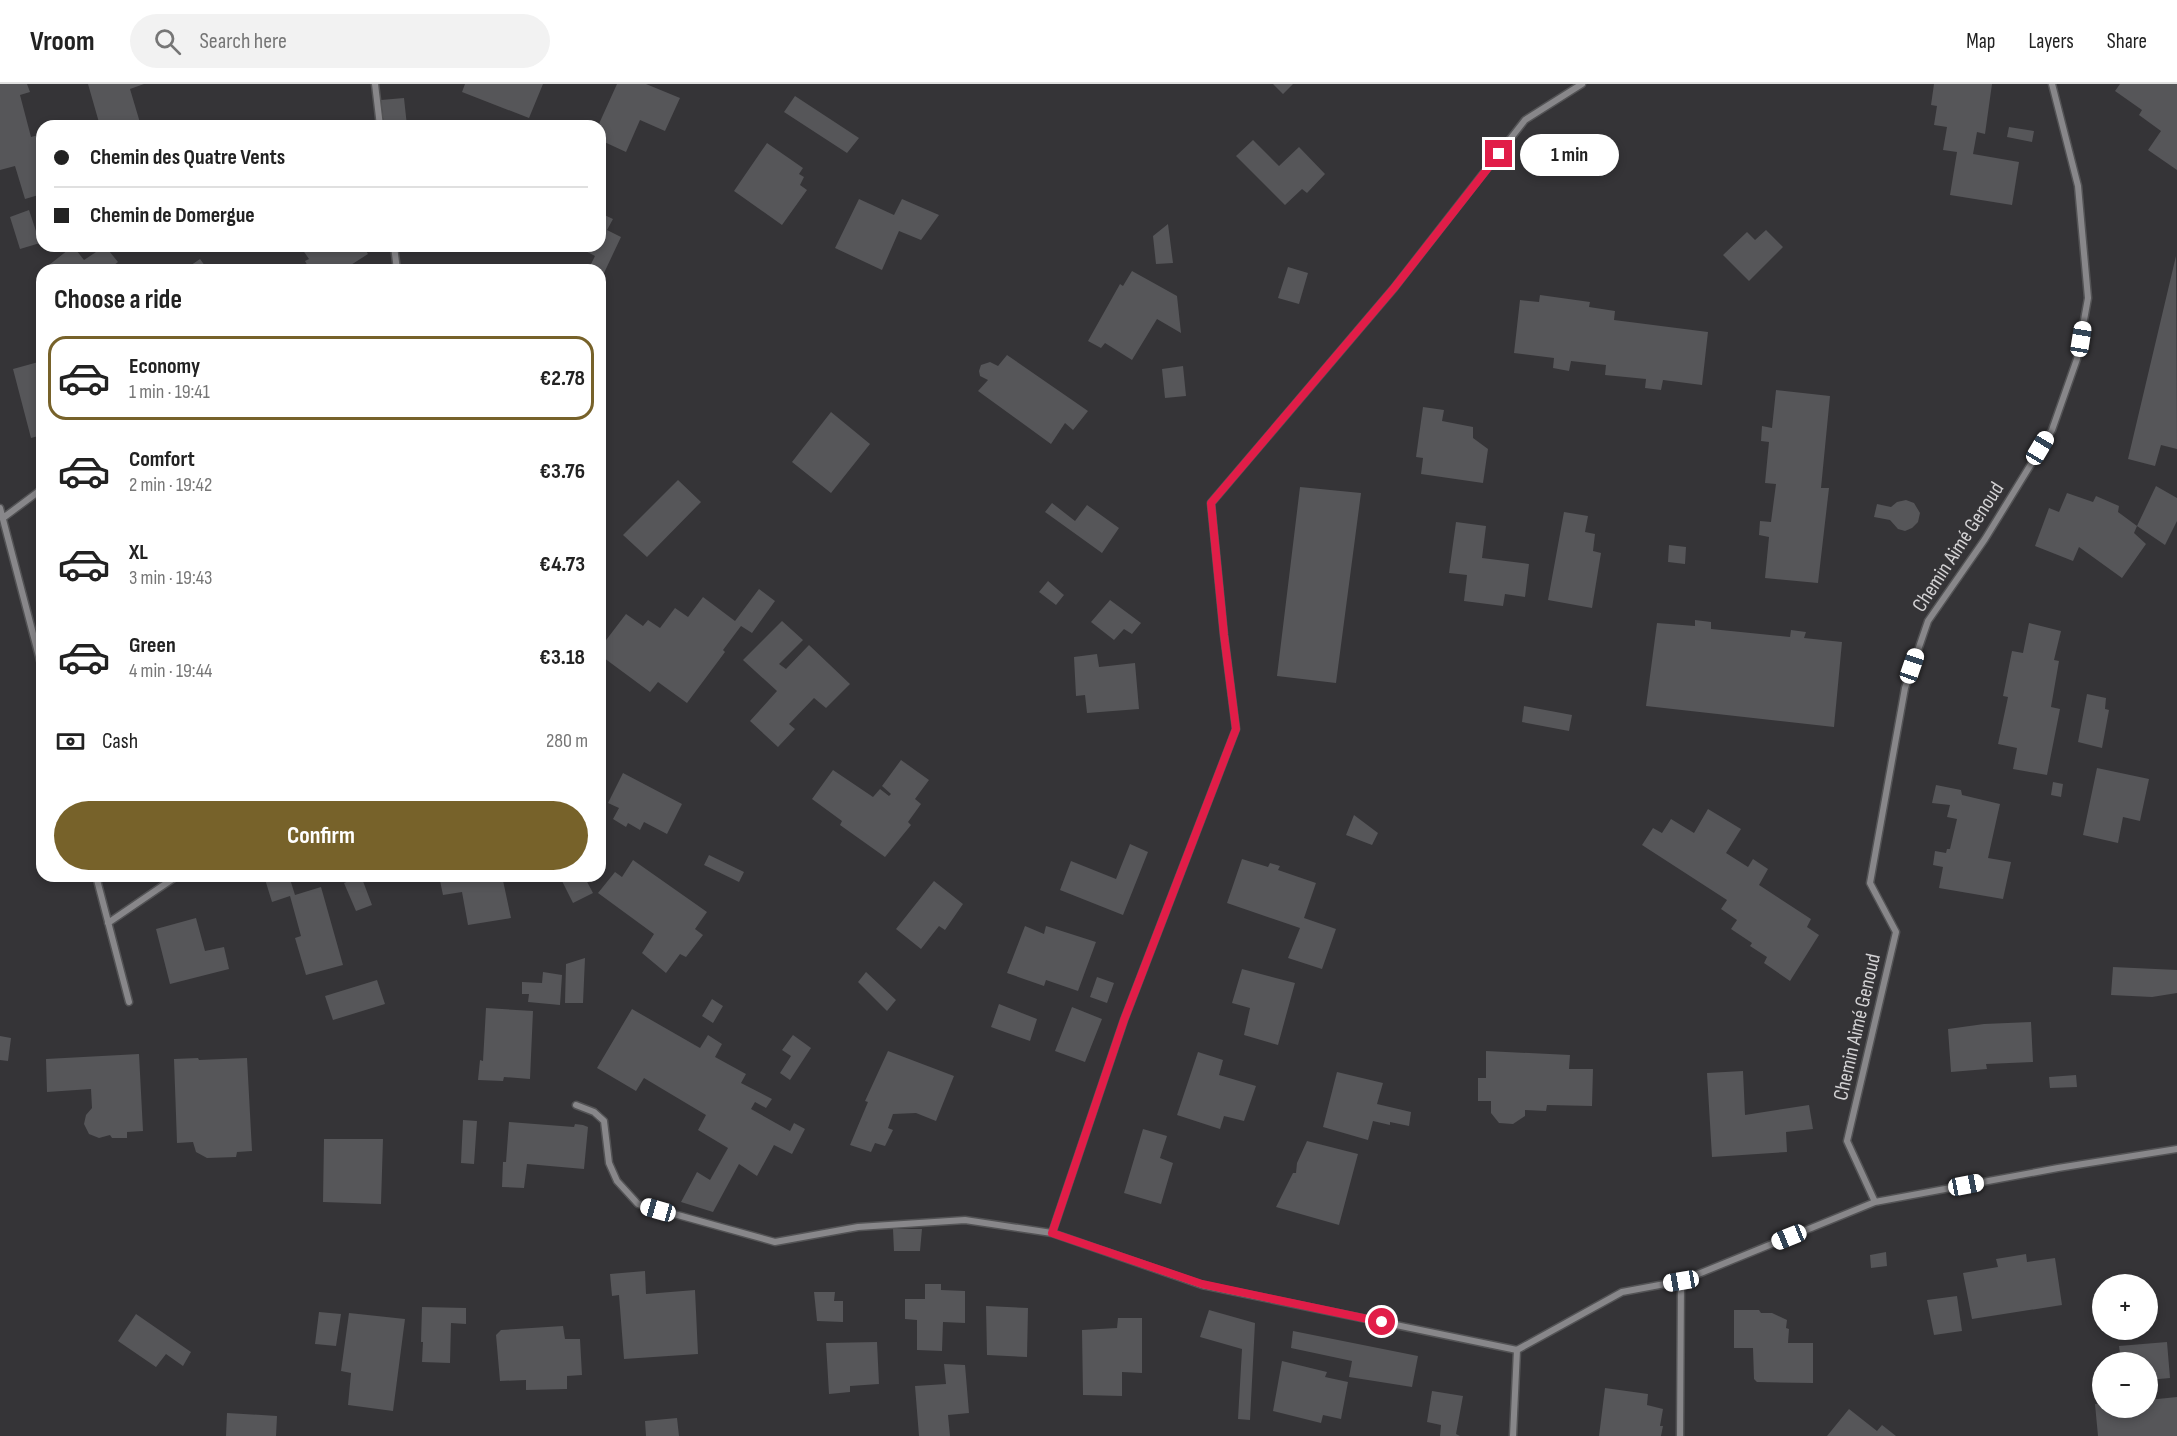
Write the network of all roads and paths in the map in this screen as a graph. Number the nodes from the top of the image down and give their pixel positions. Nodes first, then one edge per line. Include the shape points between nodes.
1 (375, 84) edge
2 (1582, 84) edge
3 (2052, 84) edge
4 (379, 120) edge
5 (36, 493) edge
6 (0, 508) edge
7 (3, 518) junction
8 (36, 645) edge
9 (98, 882) edge
10 (168, 882) edge
11 (108, 923) junction
12 (129, 1002) dead end
13 (576, 1105) dead end
14 (2177, 1149) edge
15 (1875, 1202) junction
16 (1052, 1233) junction
17 (1681, 1281) junction
18 (1517, 1350) junction
19 (1513, 1436) edge
20 (1680, 1436) edge

1 - 4 street
2 - 16 street via 1526,120 1394,288 1211,503 1236,729 1124,1020
3 - 15 street, Chemin Aimé Genoud via 2078,186 2088,298 2078,359 2052,430 1985,539 1928,621 1905,688 1870,883 1896,932 1847,1141
5 - 7 street
6 - 7 street
7 - 8 street
9 - 11 street
10 - 11 street
11 - 12 street
13 - 16 street via 594,1112 604,1122 609,1163 617,1181 638,1204 775,1242 858,1227 965,1220
14 - 15 street
15 - 17 street
16 - 18 street via 1202,1284
17 - 18 street via 1622,1292
17 - 20 street
18 - 19 street

